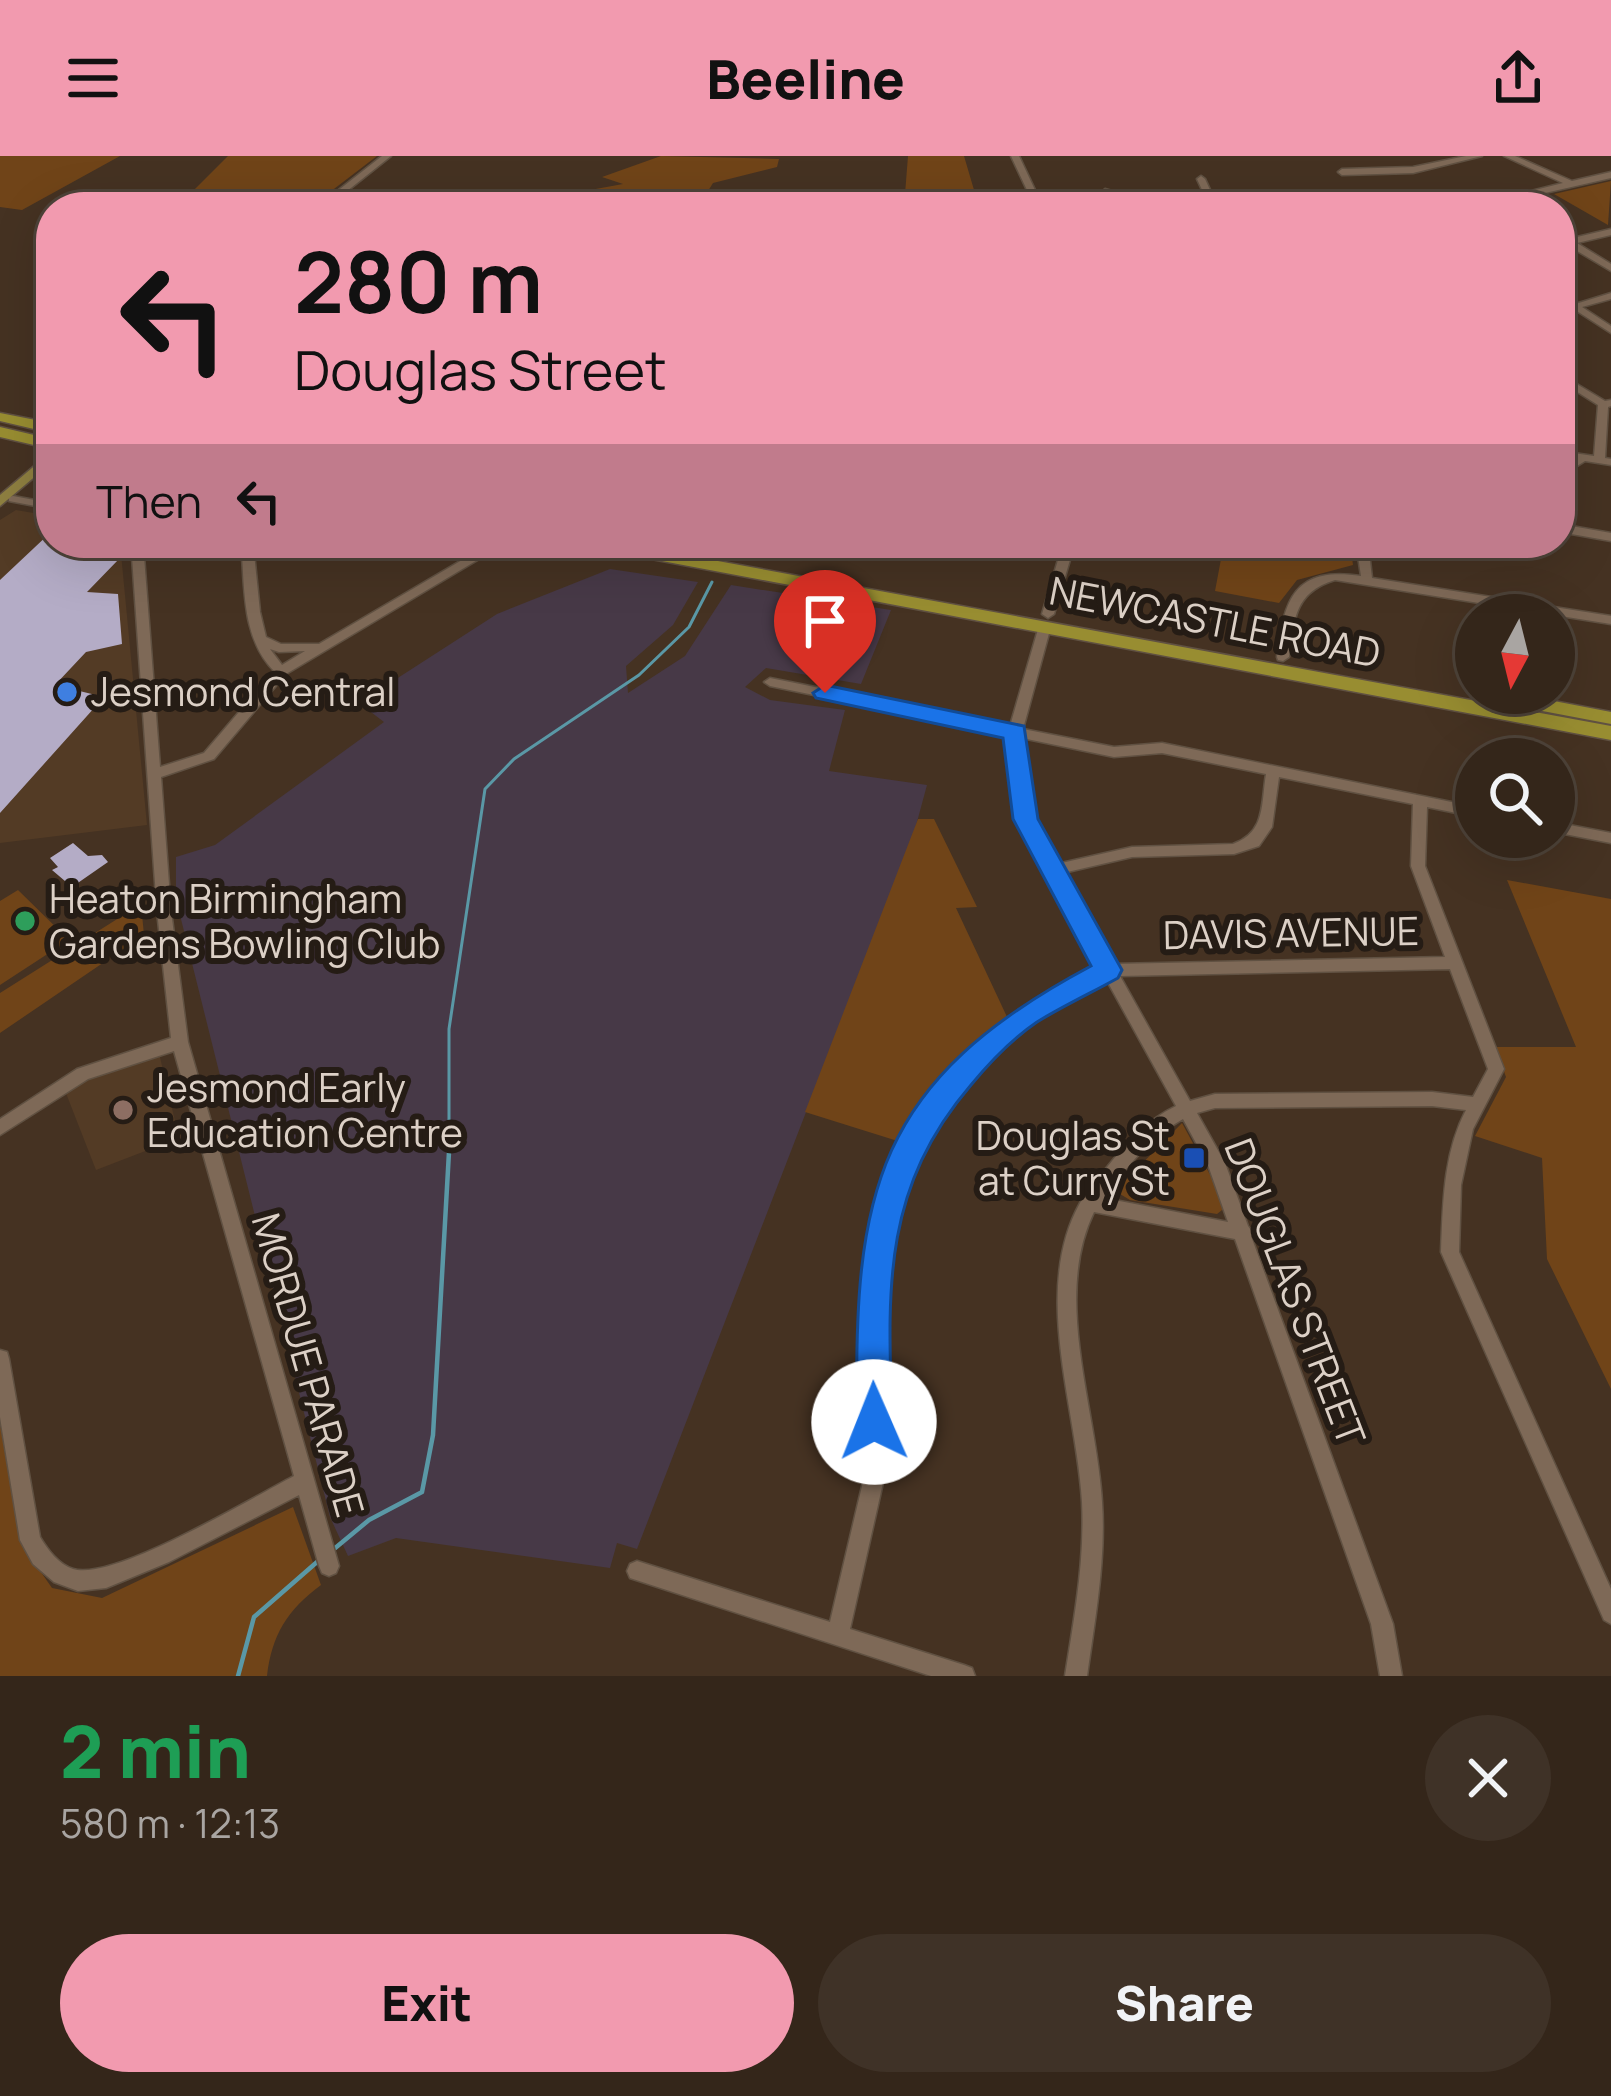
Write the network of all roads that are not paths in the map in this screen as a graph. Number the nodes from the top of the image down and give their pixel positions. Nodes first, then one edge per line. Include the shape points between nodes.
1 (387, 156) edge
2 (1015, 156) edge
3 (1478, 156) edge
4 (1508, 156) edge
5 (1342, 172) dead end
6 (1611, 176) edge
7 (1201, 179) dead end
8 (1571, 184) junction
9 (340, 192) edge
10 (1032, 192) edge
11 (1207, 192) edge
12 (1536, 192) edge
13 (1611, 232) edge
14 (1575, 240) edge
15 (1575, 249) edge
16 (1611, 268) edge
17 (1611, 296) edge
18 (1575, 306) edge
19 (1575, 307) edge
20 (1611, 330) edge
21 (1575, 388) edge
22 (1607, 404) edge
23 (0, 417) edge
24 (36, 425) edge
25 (0, 435) edge
26 (36, 441) edge
27 (1575, 457) edge
28 (1582, 458) junction
29 (1605, 461) edge
30 (1575, 463) edge
31 (36, 474) edge
32 (4, 504) edge
33 (36, 505) edge
34 (1575, 531) edge
35 (1611, 537) edge
36 (138, 558) edge
37 (249, 558) edge
38 (474, 558) edge
39 (478, 558) edge
40 (681, 558) edge
41 (739, 558) edge
42 (1065, 558) edge
43 (1364, 558) edge
44 (466, 566) junction
45 (1367, 577) junction
46 (1046, 620) junction
47 (1611, 620) edge
48 (260, 639) junction
49 (325, 646) junction
50 (1283, 657) junction
51 (281, 670) junction
52 (770, 682) dead end
53 (1455, 689) edge
54 (1575, 711) edge
55 (1611, 718) edge
56 (1015, 732) junction
57 (1611, 733) edge
58 (1273, 771) junction
59 (154, 774) junction
60 (1420, 800) junction
61 (1455, 808) edge
62 (1575, 831) edge
63 (1611, 838) edge
64 (1054, 871) junction
65 (1453, 963) junction
66 (1108, 970) junction
67 (180, 1042) junction
68 (1474, 1104) junction
69 (1184, 1107) junction
70 (0, 1128) edge
71 (1091, 1203) junction
72 (1244, 1233) junction
73 (0, 1359) edge
74 (303, 1482) junction
75 (329, 1566) dead end
76 (637, 1571) dead end
77 (1611, 1612) edge
78 (838, 1634) junction
79 (964, 1676) edge
80 (1076, 1676) edge
81 (1390, 1676) edge

1 - 9 street
2 - 10 street
3 - 5 street via 1413,170
4 - 8 street
6 - 8 street
7 - 11 street
8 - 12 street
13 - 14 street
15 - 16 street
17 - 18 street
19 - 20 street
21 - 22 street
22 - 29 street
23 - 24 highway
25 - 26 highway
27 - 28 street
28 - 29 street
28 - 30 street
31 - 32 main road
32 - 33 street
34 - 35 street
36 - 59 street, MORDUE PARADE
37 - 48 street
38 - 44 street
39 - 44 street
40 - 46 highway, NEWCASTLE ROAD
41 - 46 highway, NEWCASTLE ROAD
42 - 46 street, DOUGLAS STREET
43 - 45 street
44 - 49 street
45 - 47 street
45 - 50 street via 1312,581 1297,592
46 - 50 highway, NEWCASTLE ROAD
46 - 56 street, DOUGLAS STREET
46 - 57 highway, NEWCASTLE ROAD
48 - 49 street via 290,650
48 - 51 street
49 - 51 street
50 - 53 highway, NEWCASTLE ROAD
51 - 59 street via 209,756
52 - 56 street
54 - 55 highway, NEWCASTLE ROAD
56 - 58 street via 1114,752 1162,748
56 - 64 street, DOUGLAS STREET via 1025,819
58 - 60 street
58 - 64 street via 1265,827 1254,842 1132,852
59 - 67 street, MORDUE PARADE
60 - 61 street
60 - 65 street via 1418,866
62 - 63 street
64 - 66 street, DOUGLAS STREET
65 - 66 street, DAVIS AVENUE
65 - 68 street via 1496,1069
66 - 69 street, DOUGLAS STREET
66 - 78 street, DAVIS AVENUE via 1024,1015 983,1049 926,1115 902,1160 878,1239 872,1300 874,1482
67 - 70 street via 82,1075
67 - 74 street, MORDUE PARADE
68 - 69 street
68 - 77 street via 1452,1185 1450,1252
69 - 71 street via 1134,1146
69 - 72 street, DOUGLAS STREET
71 - 72 street
71 - 80 street via 1068,1311 1092,1508 1093,1568
72 - 81 street, DOUGLAS STREET via 1382,1624
73 - 74 street via 30,1540 38,1557 67,1577 108,1578
74 - 75 street, MORDUE PARADE
76 - 78 street
78 - 79 street

